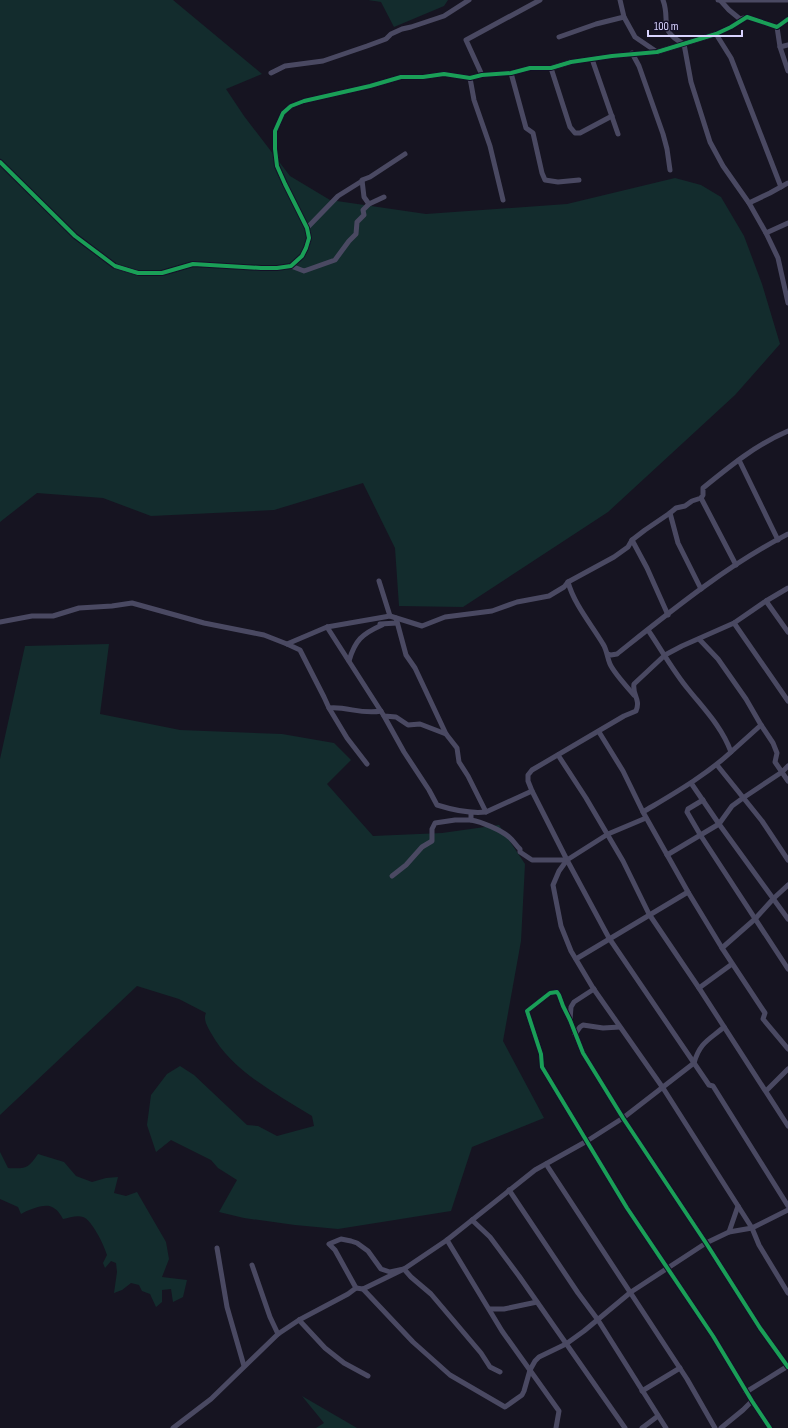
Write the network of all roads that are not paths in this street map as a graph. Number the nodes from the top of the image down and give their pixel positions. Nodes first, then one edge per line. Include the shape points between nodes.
1 (469, 0) edge
2 (540, 0) edge
3 (620, 0) edge
4 (664, 0) edge
5 (719, 0) edge
6 (788, 0) edge
7 (747, 17) junction
8 (624, 18) junction
9 (788, 19) edge
10 (777, 27) junction
11 (716, 34) junction
12 (559, 37) dead end
13 (684, 44) junction
14 (788, 45) edge
15 (780, 47) junction
16 (657, 52) junction
17 (632, 54) junction
18 (592, 60) junction
19 (550, 68) junction
20 (788, 71) edge
21 (271, 73) dead end
22 (511, 74) junction
23 (482, 75) junction
24 (470, 78) junction
25 (612, 116) junction
26 (618, 134) dead end
27 (404, 154) dead end
28 (0, 162) edge
29 (670, 170) dead end
30 (579, 180) dead end
31 (362, 181) junction
32 (788, 183) edge
33 (781, 187) junction
34 (384, 197) dead end
35 (503, 200) dead end
36 (749, 203) junction
37 (369, 204) junction
38 (788, 224) edge
39 (307, 228) junction
40 (766, 233) junction
41 (290, 266) junction
42 (788, 304) edge
43 (788, 431) edge
44 (739, 460) junction
45 (701, 498) junction
46 (670, 513) junction
47 (788, 534) edge
48 (632, 540) junction
49 (778, 540) junction
50 (736, 566) junction
51 (379, 581) dead end
52 (568, 582) junction
53 (788, 588) edge
54 (701, 589) junction
55 (766, 601) junction
56 (668, 615) junction
57 (390, 616) junction
58 (370, 620) junction
59 (396, 621) junction
60 (0, 622) edge
61 (734, 623) junction
62 (382, 625) junction
63 (327, 627) junction
64 (648, 630) junction
65 (788, 632) edge
66 (699, 639) junction
67 (287, 644) junction
68 (608, 654) junction
69 (665, 655) junction
70 (349, 661) junction
71 (636, 697) junction
72 (788, 701) edge
73 (329, 708) junction
74 (382, 714) junction
75 (761, 725) junction
76 (599, 732) junction
77 (446, 734) junction
78 (731, 752) junction
79 (558, 755) junction
80 (367, 764) dead end
81 (717, 765) junction
82 (788, 766) edge
83 (782, 772) junction
84 (788, 781) edge
85 (691, 783) junction
86 (532, 791) junction
87 (743, 798) junction
88 (703, 800) junction
89 (486, 812) junction
90 (642, 812) junction
91 (471, 813) junction
92 (646, 818) junction
93 (471, 820) junction
94 (719, 824) junction
95 (608, 834) junction
96 (701, 836) junction
97 (667, 855) junction
98 (567, 860) junction
99 (788, 860) edge
100 (392, 876) dead end
101 (788, 885) edge
102 (688, 892) junction
103 (774, 898) junction
104 (649, 914) junction
105 (788, 918) edge
106 (755, 919) junction
107 (609, 938) junction
108 (722, 948) junction
109 (576, 959) junction
110 (732, 964) junction
111 (788, 969) edge
112 (699, 988) junction
113 (594, 990) junction
114 (570, 1020) junction
115 (620, 1027) junction
116 (724, 1027) junction
117 (575, 1034) junction
118 (788, 1049) edge
119 (694, 1063) junction
120 (788, 1069) edge
121 (663, 1088) junction
122 (766, 1091) junction
123 (623, 1118) junction
124 (788, 1126) edge
125 (587, 1141) junction
126 (546, 1164) junction
127 (509, 1190) junction
128 (738, 1206) junction
129 (788, 1206) edge
130 (788, 1210) edge
131 (472, 1220) junction
132 (752, 1228) junction
133 (729, 1232) junction
134 (447, 1240) junction
135 (706, 1243) junction
136 (217, 1248) dead end
137 (252, 1265) dead end
138 (667, 1268) junction
139 (404, 1269) junction
140 (356, 1288) junction
141 (363, 1289) junction
142 (631, 1292) junction
143 (788, 1293) edge
144 (537, 1302) junction
145 (490, 1309) junction
146 (299, 1320) junction
147 (598, 1320) junction
148 (278, 1334) junction
149 (566, 1344) junction
150 (786, 1357) edge
151 (244, 1366) junction
152 (788, 1367) edge
153 (680, 1368) junction
154 (530, 1370) junction
155 (500, 1372) dead end
156 (368, 1376) dead end
157 (642, 1391) junction
158 (746, 1392) junction
159 (752, 1401) junction
160 (658, 1416) junction
161 (173, 1428) edge
162 (556, 1428) edge
163 (625, 1428) edge
164 (642, 1428) edge
165 (666, 1428) edge
166 (716, 1428) edge
167 (721, 1428) edge
168 (770, 1428) edge

1 - 21 street via 444,16 402,29 386,39 323,60 285,66
2 - 23 street via 466,40
3 - 8 street
4 - 13 street via 666,27
5 - 6 street
5 - 7 street via 740,19
7 - 10 street
7 - 11 street
8 - 12 street via 596,24
8 - 16 street via 635,37
9 - 10 street
10 - 15 street
11 - 13 street
11 - 33 street via 732,58
13 - 16 street
13 - 36 street via 691,82 710,142
14 - 15 street
15 - 20 street
16 - 17 street
17 - 18 street
17 - 29 street via 639,66 663,134
18 - 19 street
18 - 25 street
19 - 22 street via 530,68
19 - 25 street via 570,127 575,133 580,133
22 - 23 street
22 - 30 street via 526,128 533,134 545,180
23 - 24 street
24 - 35 street
24 - 39 street via 444,74 401,77 304,101 291,106 283,113 275,131 277,166
25 - 26 street
27 - 31 street
28 - 41 street via 75,236 115,266 138,273 162,273 193,264 261,268
31 - 37 street via 364,197
31 - 39 street via 338,196
32 - 33 street
33 - 36 street
34 - 37 street
36 - 40 street
37 - 41 street via 363,210 364,216 357,222 356,234 335,260 304,271
38 - 40 street
39 - 41 street via 309,238 306,248 302,256
40 - 42 street via 778,258
43 - 44 street via 772,438
44 - 45 street via 703,488 704,495
44 - 49 street
45 - 46 street
45 - 50 street
46 - 48 street
46 - 54 street via 678,543
47 - 49 street
48 - 52 street via 614,557
48 - 56 street
49 - 50 street
50 - 54 street
51 - 57 street
52 - 59 street via 549,596 517,602 492,611 445,617 422,626
52 - 68 street
53 - 55 street
54 - 56 street
55 - 61 street
55 - 65 street
56 - 64 street
57 - 58 street
57 - 59 street
58 - 62 street
58 - 63 street
59 - 62 street
59 - 77 street via 406,654
60 - 67 street via 32,616 53,616 80,608 132,603 204,623 264,635
61 - 66 street
61 - 72 street
62 - 70 street via 368,632 354,647
63 - 67 street
63 - 70 street
64 - 68 street via 616,654
64 - 69 street
66 - 69 street
66 - 75 street via 718,659
67 - 73 street via 300,650
68 - 71 street via 610,664
69 - 71 street via 634,684
69 - 78 street via 726,738
70 - 74 street
71 - 76 street via 636,711
73 - 74 street
73 - 80 street
74 - 77 street via 396,717 408,725 420,724
74 - 91 street via 437,805
75 - 78 street
75 - 83 street via 776,749 774,760
76 - 79 street
76 - 90 street via 623,771
77 - 89 street via 457,748 459,762
78 - 81 street
79 - 86 street via 528,775
79 - 95 street
81 - 85 street
81 - 87 street
82 - 83 street
83 - 84 street
83 - 87 street
85 - 88 street
85 - 90 street
86 - 89 street
86 - 98 street
87 - 94 street via 727,811
87 - 99 street
88 - 94 street
88 - 96 street via 686,811
89 - 91 street
90 - 92 street
91 - 93 street
92 - 95 street
92 - 97 street
93 - 98 street via 508,836 520,852 532,860
93 - 100 street via 435,823 432,841 422,846 406,865
94 - 96 street
94 - 103 street
95 - 98 street
95 - 104 street
96 - 97 street
96 - 106 street
97 - 102 street
98 - 107 street
98 - 109 street via 553,885 561,926
101 - 103 street
102 - 104 street
102 - 108 street
103 - 105 street
103 - 106 street
104 - 107 street
104 - 112 street
106 - 108 street
106 - 111 street
107 - 109 street
107 - 119 street
108 - 110 street
109 - 113 street
110 - 112 street
110 - 118 street via 765,1013 763,1019
112 - 116 street
113 - 114 street via 574,1002
113 - 115 street
114 - 117 street
114 - 125 street via 557,992 550,992 526,1011 542,1067
115 - 117 street via 583,1025
115 - 121 street
116 - 119 street via 701,1046
116 - 122 street
117 - 123 street via 583,1053
119 - 121 street
119 - 129 street via 709,1085 713,1086
120 - 122 street
121 - 123 street
121 - 128 street
122 - 124 street
123 - 125 street
123 - 135 street
125 - 126 street
125 - 138 street
126 - 127 street
126 - 142 street
127 - 131 street
127 - 147 street
128 - 132 street
128 - 133 street
130 - 132 street
131 - 134 street
131 - 144 street via 490,1237
132 - 133 street
132 - 143 street via 758,1245
133 - 135 street
134 - 139 street
134 - 145 street
135 - 138 street
135 - 150 street via 760,1328
136 - 151 street via 227,1307
137 - 148 street
138 - 142 street
138 - 158 street
139 - 140 street via 390,1272 381,1269 368,1251 357,1243 341,1239 328,1244 335,1250
139 - 141 street
139 - 155 street via 431,1294 490,1367
140 - 141 street
140 - 146 street
141 - 154 street via 413,1342 450,1375 505,1407 524,1391
142 - 147 street
142 - 153 street
144 - 145 street via 504,1309
144 - 149 street
145 - 154 street via 502,1331
146 - 148 street
146 - 156 street via 336,1358
147 - 149 street
147 - 157 street
148 - 151 street
149 - 154 street via 539,1357
149 - 163 street
150 - 152 street
151 - 161 street via 211,1399
152 - 158 street
153 - 157 street
153 - 166 street
154 - 162 street via 560,1411
157 - 160 street
158 - 159 street
159 - 167 street
159 - 168 street
160 - 164 street
160 - 165 street

